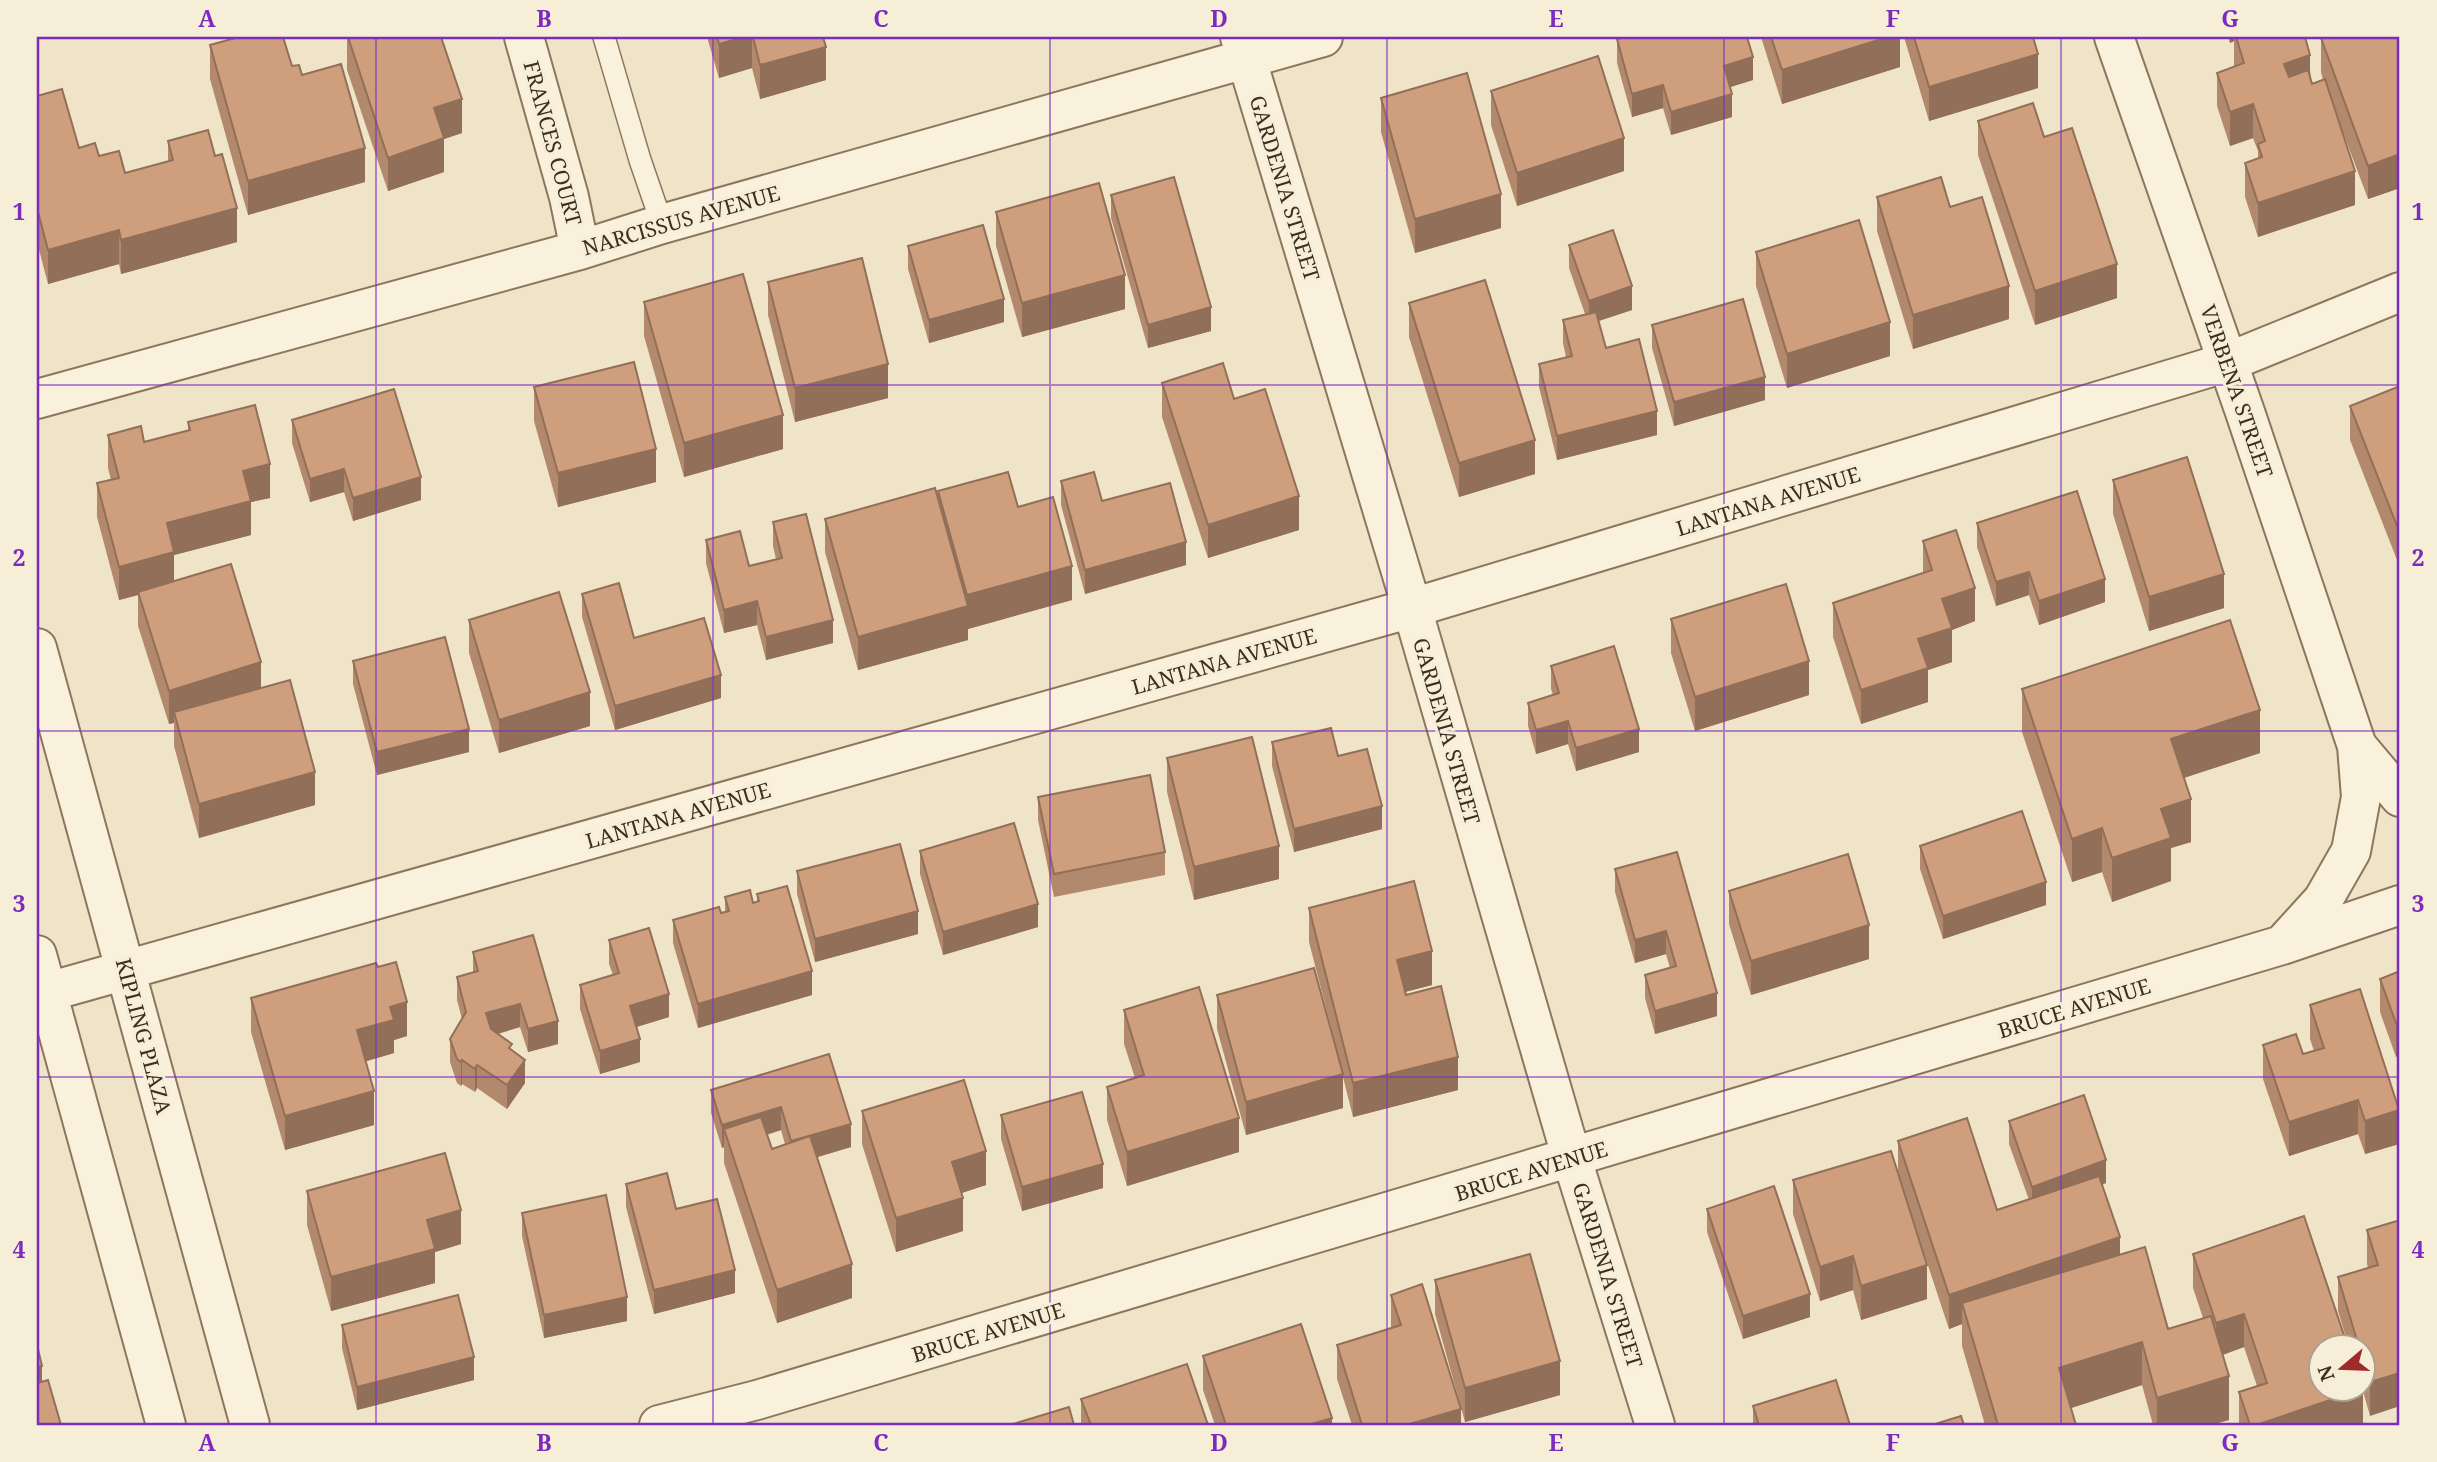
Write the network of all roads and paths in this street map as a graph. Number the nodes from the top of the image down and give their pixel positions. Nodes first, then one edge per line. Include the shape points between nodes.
1 (524, 37) edge
2 (604, 37) edge
3 (1323, 37) edge
4 (2114, 37) edge
5 (1244, 48) edge
6 (662, 224) junction
7 (580, 250) junction
8 (2400, 292) edge
9 (2228, 362) junction
10 (37, 399) edge
11 (1412, 608) junction
12 (37, 648) edge
13 (2357, 746) junction
14 (2400, 797) edge
15 (2400, 905) edge
16 (2282, 945) junction
17 (37, 955) edge
18 (125, 970) junction
19 (42, 993) edge
20 (1572, 1159) junction
21 (759, 1413) edge
22 (166, 1425) edge
23 (250, 1425) edge
24 (659, 1425) edge
25 (1655, 1425) edge

1 - 7 street, FRANCES COURT
2 - 6 lane
3 - 5 street, NARCISSUS AVENUE
4 - 9 street, VERBENA STREET
5 - 6 street, NARCISSUS AVENUE
5 - 11 street, GARDENIA STREET
6 - 7 street, NARCISSUS AVENUE
7 - 10 street, NARCISSUS AVENUE
8 - 9 street, LANTANA AVENUE
9 - 11 street, LANTANA AVENUE
9 - 13 street, VERBENA STREET
11 - 18 street, LANTANA AVENUE
11 - 20 street, GARDENIA STREET
12 - 18 street, KIPLING PLAZA
13 - 14 street, VERBENA STREET
13 - 16 street, VERBENA STREET via 2361,797 2351,851 2323,900
15 - 16 street, BRUCE AVENUE
16 - 20 street, BRUCE AVENUE
17 - 19 street
18 - 19 street, LANTANA AVENUE
18 - 23 street, KIPLING PLAZA
19 - 22 street
20 - 21 street, BRUCE AVENUE
20 - 25 street, GARDENIA STREET
21 - 24 street, BRUCE AVENUE

